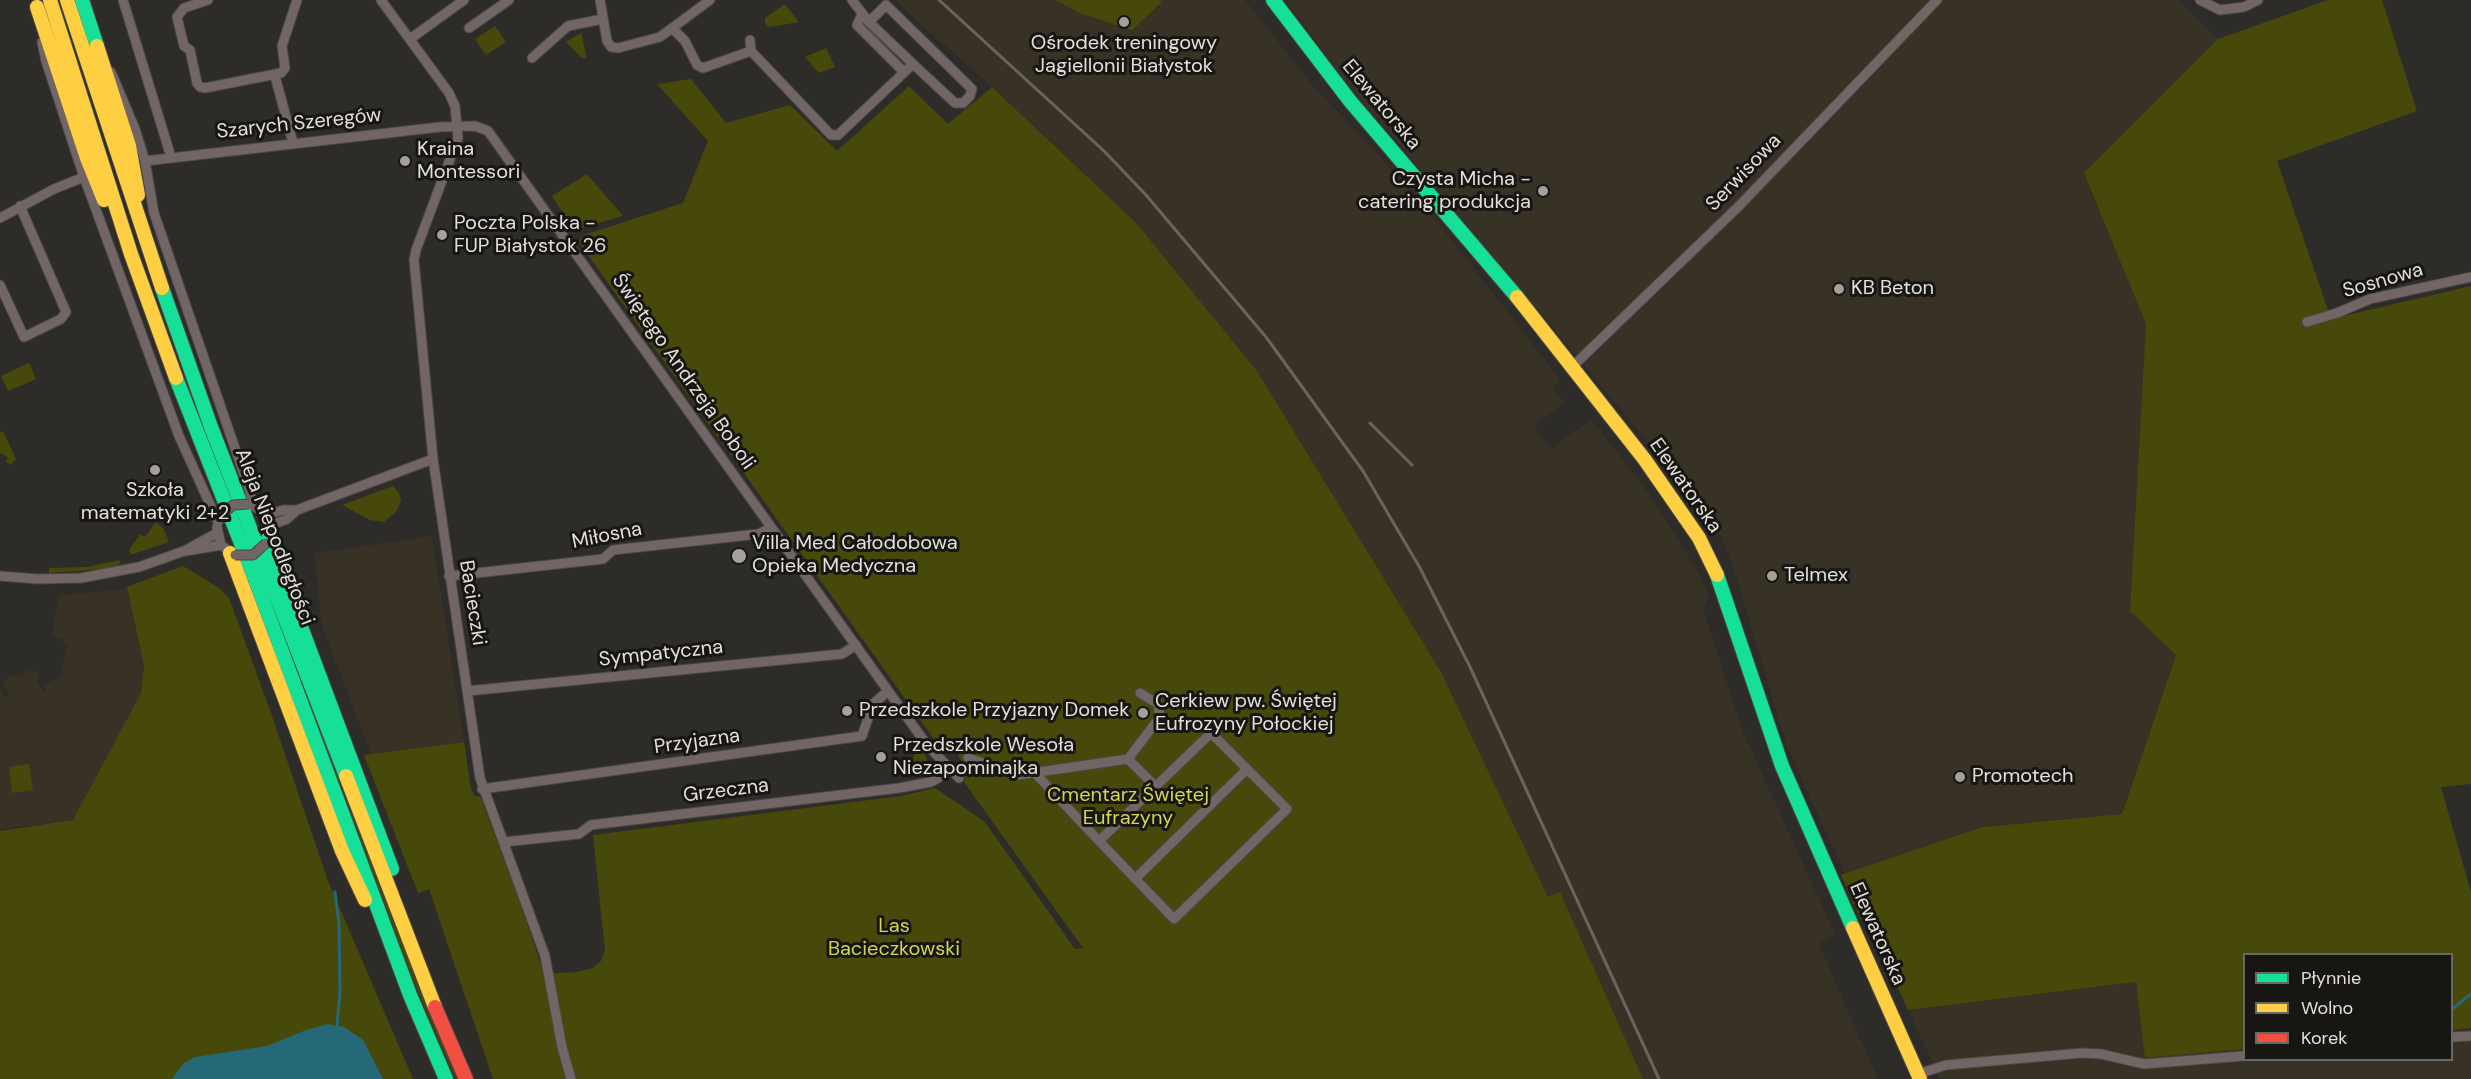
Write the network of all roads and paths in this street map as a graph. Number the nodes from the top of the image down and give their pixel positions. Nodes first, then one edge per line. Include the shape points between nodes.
1 (50, 0) edge
2 (67, 0) edge
3 (82, 0) edge
4 (123, 0) edge
5 (208, 0) edge
6 (297, 0) edge
7 (381, 0) edge
8 (464, 0) edge
9 (509, 0) edge
10 (600, 0) edge
11 (710, 0) edge
12 (852, 0) edge
13 (1273, 0) edge
14 (1936, 0) edge
15 (2199, 0) edge
16 (2258, 0) edge
17 (36, 3) edge
18 (884, 3) edge
19 (862, 14) junction
20 (603, 19) junction
21 (869, 22) junction
22 (469, 28) dead end
23 (673, 29) junction
24 (410, 39) junction
25 (750, 40) dead end
26 (97, 46) junction
27 (751, 51) junction
28 (532, 58) dead end
29 (913, 64) junction
30 (904, 72) junction
31 (275, 76) junction
32 (457, 126) junction
33 (293, 143) junction
34 (171, 157) junction
35 (145, 161) junction
36 (84, 177) junction
37 (20, 206) junction
38 (0, 218) edge
39 (147, 246) junction
40 (131, 254) junction
41 (2471, 277) edge
42 (0, 285) edge
43 (2307, 322) dead end
44 (1572, 368) junction
45 (433, 459) junction
46 (251, 505) junction
47 (297, 510) junction
48 (265, 515) junction
49 (219, 519) junction
50 (771, 528) junction
51 (217, 533) junction
52 (268, 536) junction
53 (184, 551) junction
54 (229, 551) junction
55 (0, 576) edge
56 (449, 576) junction
57 (856, 645) junction
58 (467, 691) junction
59 (888, 691) junction
60 (1140, 693) dead end
61 (968, 758) dead end
62 (1128, 759) junction
63 (1247, 769) junction
64 (951, 770) junction
65 (1034, 772) junction
66 (959, 778) dead end
67 (1155, 786) junction
68 (482, 789) junction
69 (1099, 840) junction
70 (504, 842) junction
71 (1135, 879) junction
72 (427, 987) junction
73 (410, 995) junction
74 (2471, 1036) edge
75 (2453, 1037) edge
76 (2243, 1056) edge
77 (1919, 1077) edge
78 (446, 1079) edge
79 (466, 1079) edge
80 (571, 1079) edge

1 - 40 main road, Aleja Niepodległości
2 - 39 main road, Aleja Niepodległości
3 - 26 main road
4 - 34 street
5 - 31 street via 184,8 177,17 200,87
6 - 31 street via 282,46 285,68
7 - 24 street
8 - 24 street
9 - 22 street
10 - 20 street
11 - 23 street
12 - 19 street
13 - 44 main road, Elewatorska via 1350,101 1481,253
14 - 44 street, Serwisowa via 1739,206
15 - 16 street via 2220,9 2244,7
17 - 36 street via 46,61
17 - 40 main road via 87,158
18 - 21 street
18 - 29 street via 972,89 970,96 963,103 955,103
19 - 21 street
19 - 30 street via 857,24
20 - 23 street via 611,47 660,37
20 - 28 street via 568,26
21 - 29 street
23 - 27 street via 703,68
24 - 32 street via 449,93
25 - 27 street
26 - 35 street via 124,99
26 - 39 main road via 134,165
27 - 30 street via 831,135 838,135
29 - 30 street
31 - 33 street
32 - 33 street, Szarych Szeregów
32 - 45 street, Bacieczki via 458,138 414,260
32 - 50 street, Świętego Andrzeja Boboli via 482,127 494,137
33 - 34 street, Szarych Szeregów
34 - 35 street, Szarych Szeregów
35 - 46 street via 154,213 249,489
36 - 37 street
36 - 49 street via 179,436
37 - 38 street
37 - 42 street via 66,312 61,319 24,337
39 - 72 main road, Aleja Niepodległości via 224,460
40 - 73 main road, Aleja Niepodległości
41 - 43 street, Sosnowa via 2370,299
44 - 77 main road, Elewatorska via 1677,503 1717,573 1782,766
45 - 47 street
45 - 56 street, Bacieczki
46 - 48 street
46 - 49 street, bridge via 233,506
47 - 48 street
47 - 52 street
48 - 52 street
49 - 51 street
50 - 56 street, Miłosna via 758,534 613,550 603,559
50 - 57 street, Świętego Andrzeja Boboli
51 - 53 street
51 - 54 street
52 - 54 street, bridge via 253,555
52 - 72 main road via 379,833
53 - 54 street
53 - 55 street via 139,567 81,578
54 - 73 main road via 342,851
56 - 58 street, Bacieczki
57 - 58 street, Sympatyczna via 842,654
57 - 59 street, Świętego Andrzeja Boboli
58 - 68 street, Bacieczki
59 - 64 street, Świętego Andrzeja Boboli via 927,745
59 - 68 street, Przyjazna via 873,704 862,736
60 - 62 street via 1158,704 1160,717
61 - 65 street via 1018,775
62 - 65 street
62 - 67 street
63 - 67 street via 1211,733
63 - 71 street
63 - 71 street via 1287,809 1174,919
64 - 66 street, Świętego Andrzeja Boboli
64 - 70 street, Grzeczna via 932,782 899,788 591,825 579,834
65 - 69 street
67 - 69 street
68 - 70 street, Bacieczki
69 - 71 street
70 - 80 street, Bacieczki via 545,956
72 - 79 main road, Aleja Niepodległości
73 - 78 main road, Aleja Niepodległości
74 - 75 street
76 - 77 street via 2144,1064 2082,1053 1946,1065

